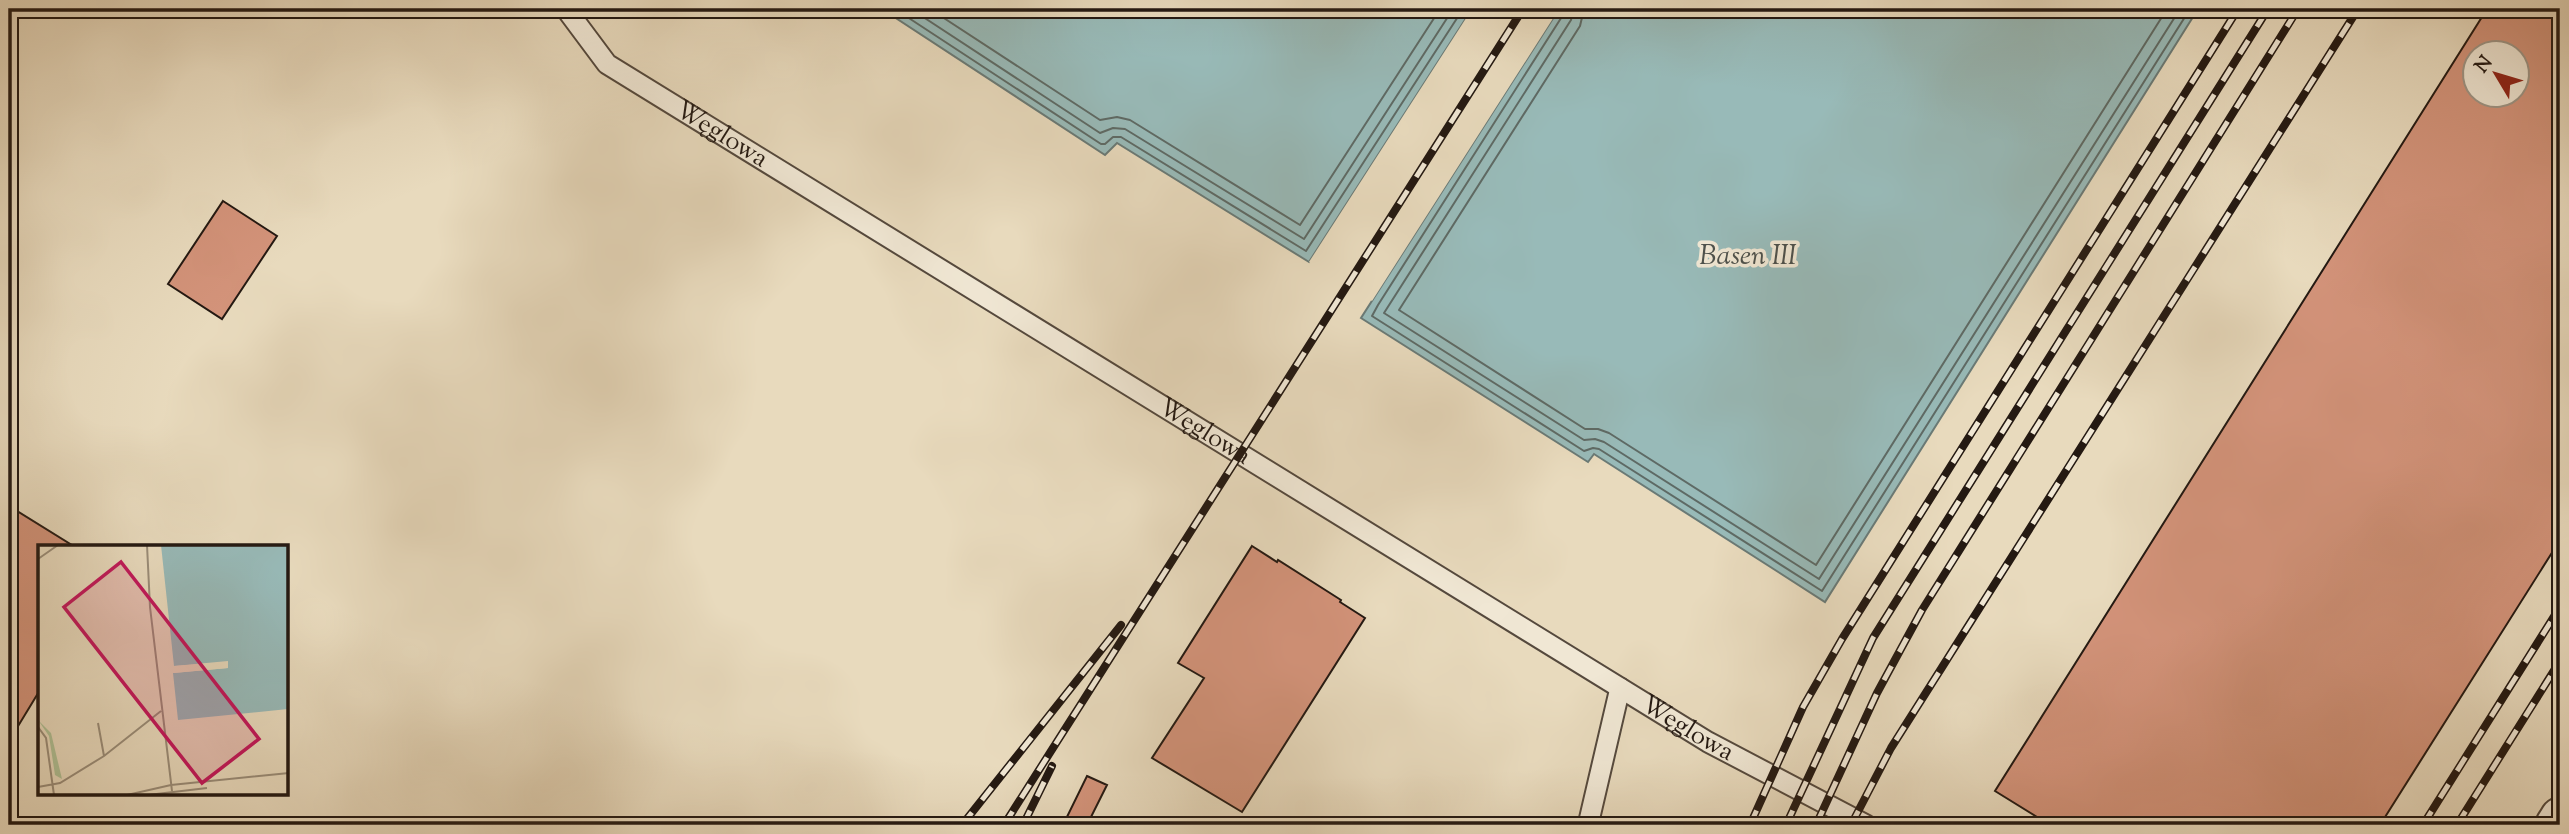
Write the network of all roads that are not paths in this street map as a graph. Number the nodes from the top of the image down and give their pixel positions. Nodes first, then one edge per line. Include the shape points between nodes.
1 (566, 9) edge
2 (1620, 688) junction
3 (2560, 817) edge
4 (1588, 825) edge
5 (1866, 825) edge
6 (2555, 825) edge

1 - 2 lane, Węglowa via 607,64
2 - 4 lane
2 - 5 lane, Węglowa via 1708,742
3 - 6 street

